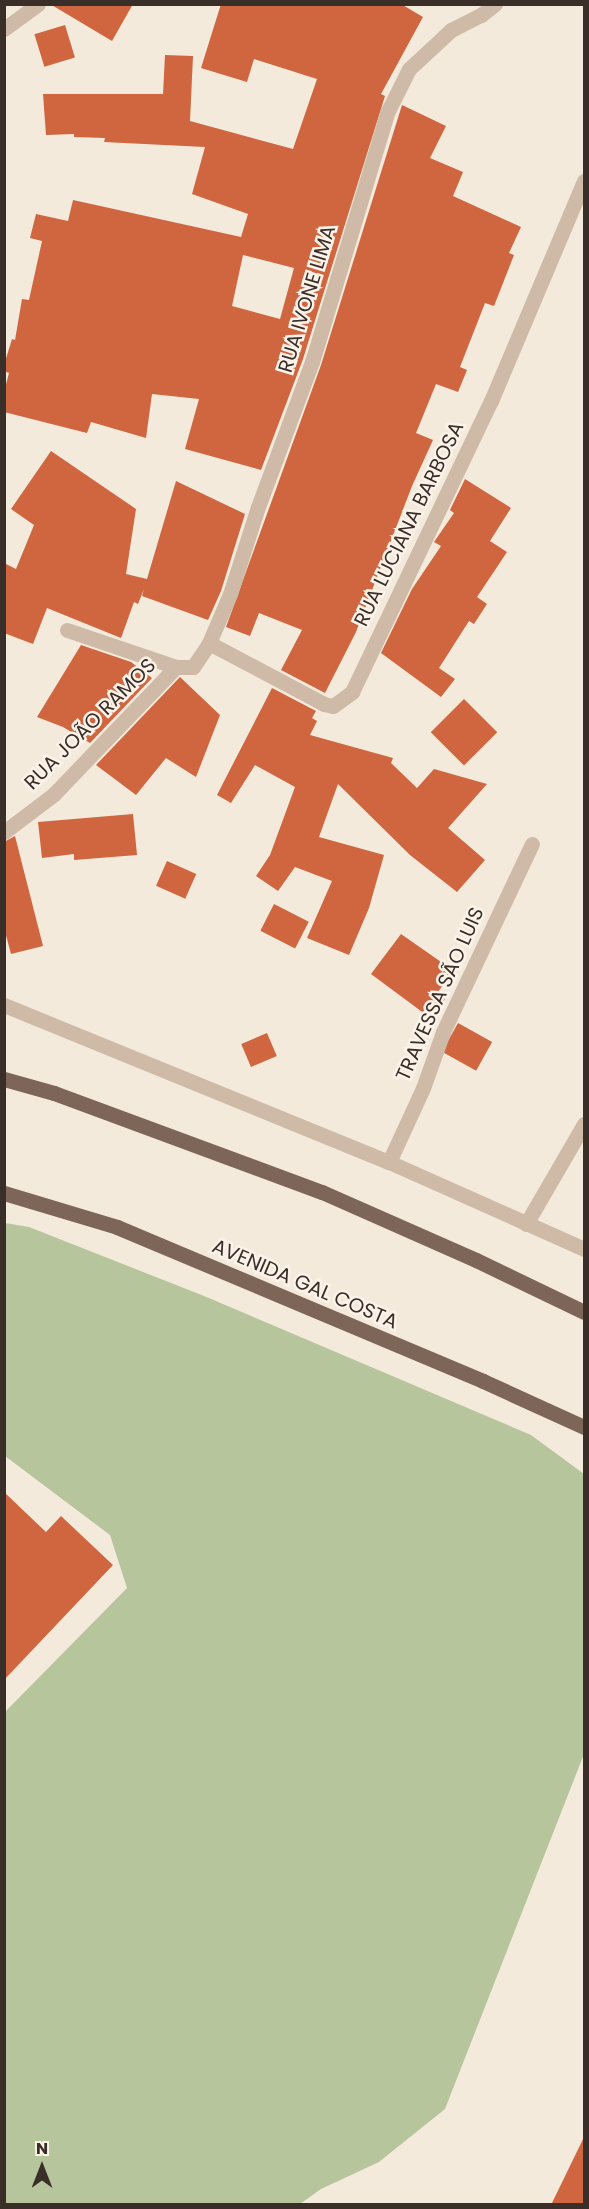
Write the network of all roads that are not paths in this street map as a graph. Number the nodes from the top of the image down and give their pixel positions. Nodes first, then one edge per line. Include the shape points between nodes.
1 (38, 4) edge
2 (495, 4) edge
3 (4, 29) edge
4 (585, 181) edge
5 (67, 630) dead end
6 (209, 644) junction
7 (176, 667) junction
8 (4, 832) edge
9 (532, 844) dead end
10 (4, 1005) edge
11 (4, 1079) edge
12 (585, 1124) edge
13 (389, 1162) junction
14 (4, 1193) edge
15 (526, 1224) junction
16 (585, 1249) edge
17 (585, 1312) edge
18 (585, 1427) edge

1 - 3 street
2 - 6 street, RUA IVONE LIMA via 451,30 409,69 388,111 312,362
4 - 6 street, RUA LUCIANA BARBOSA via 491,401 352,692 333,706 324,704
5 - 7 street
6 - 7 street via 193,667
7 - 8 street, RUA JOÃO RAMOS via 54,794
9 - 13 street, TRAVESSA SÃO LUIS via 443,1032 423,1088
10 - 13 street
11 - 17 main road via 54,1093 322,1192
12 - 15 street
13 - 15 street
14 - 18 main road, AVENIDA GAL COSTA via 117,1227
15 - 16 street

